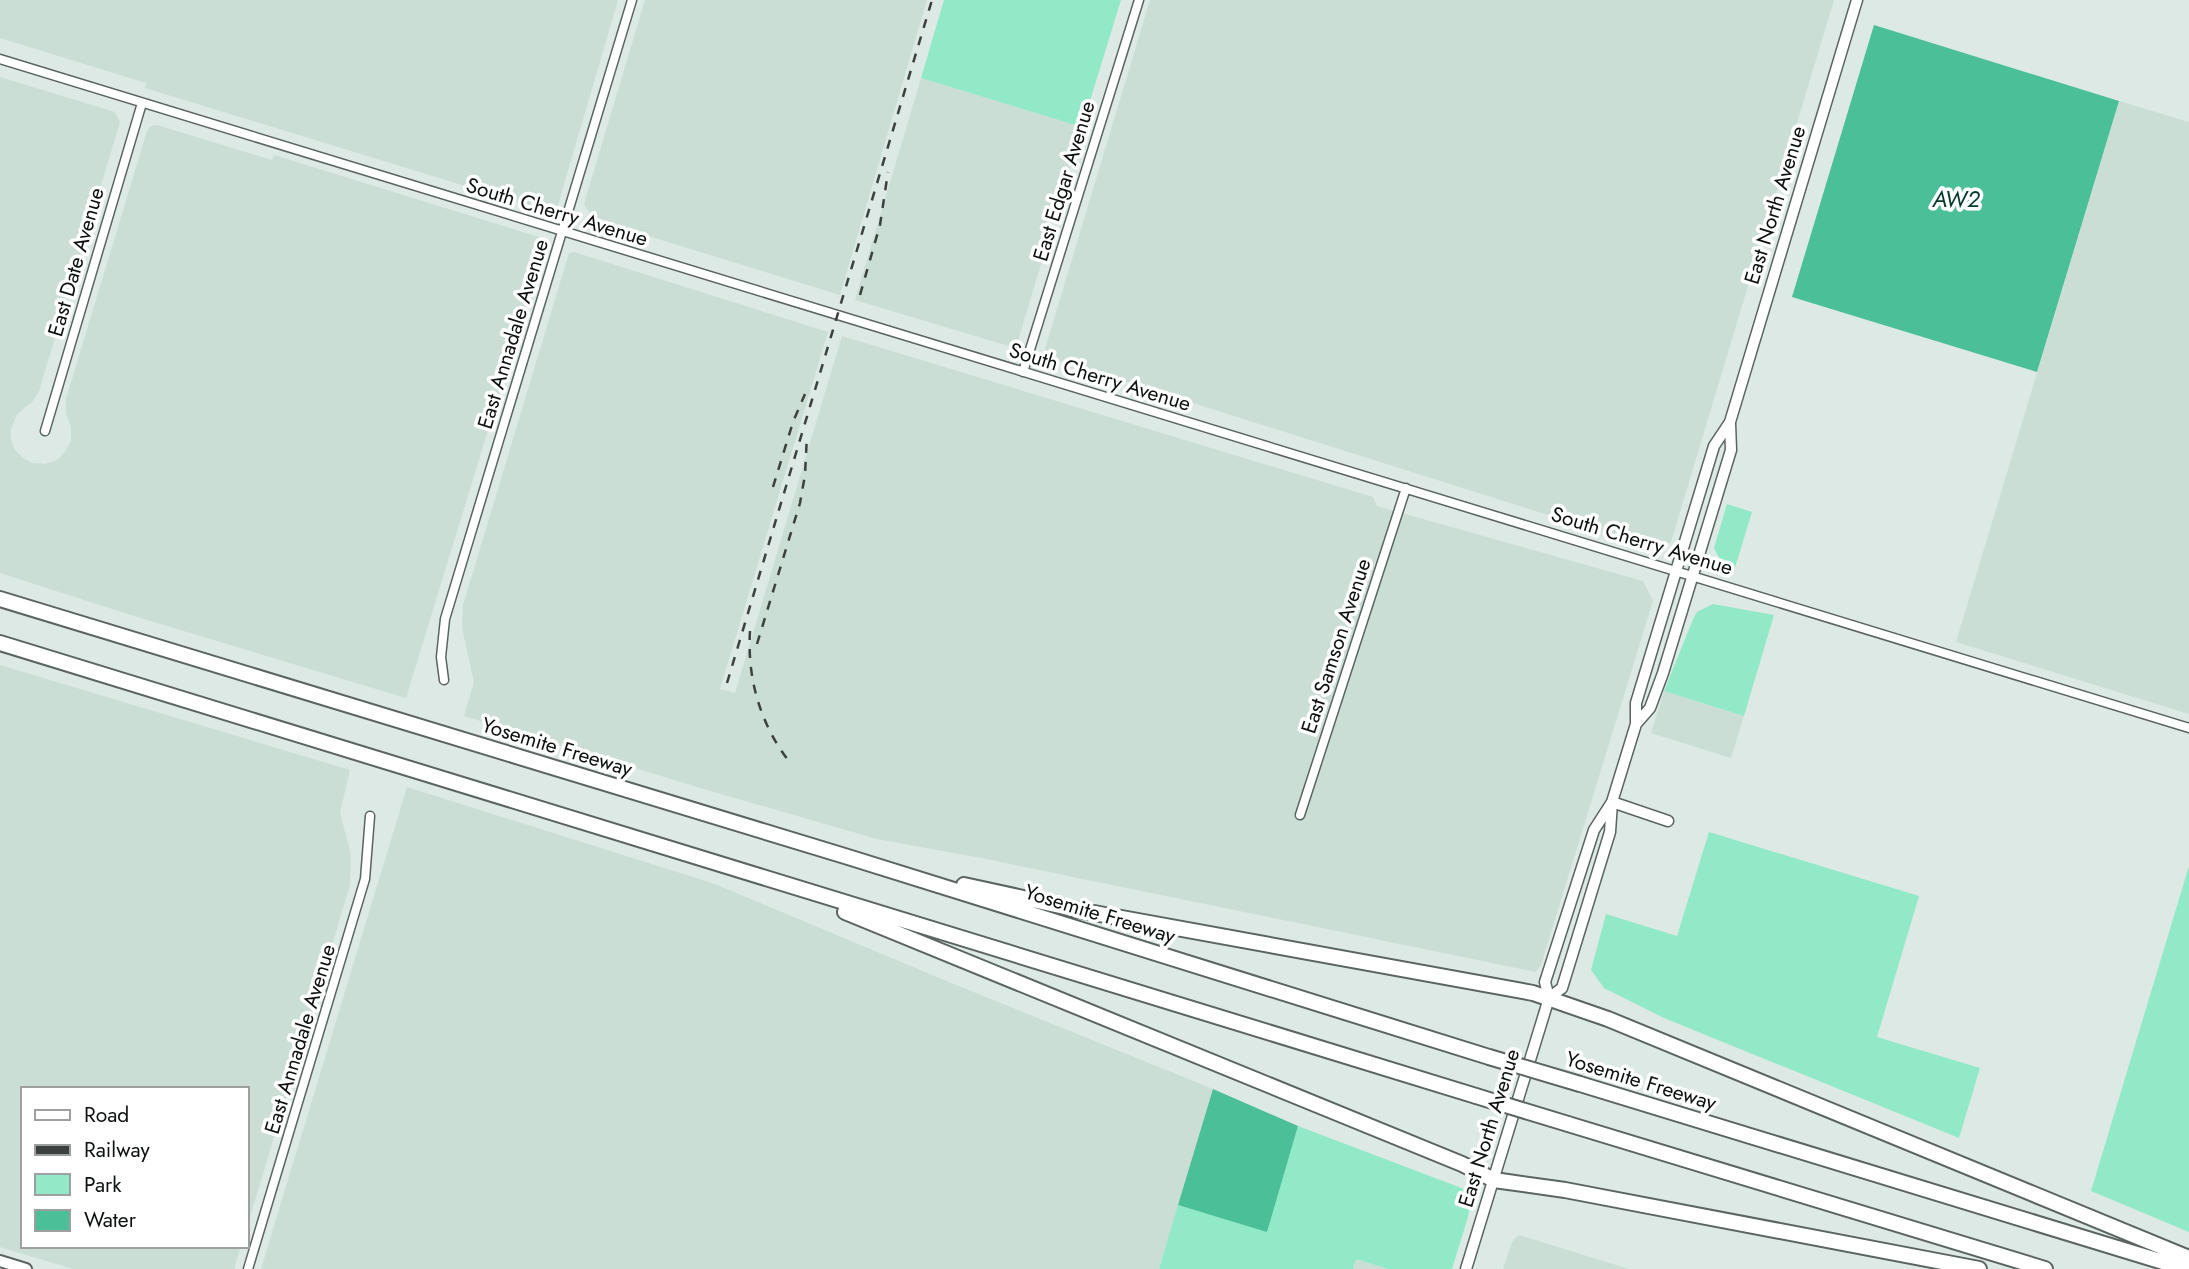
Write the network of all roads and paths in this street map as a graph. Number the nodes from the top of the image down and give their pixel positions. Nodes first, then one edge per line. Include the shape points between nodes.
1 (632, 0) edge
2 (1139, 0) edge
3 (1857, 0) edge
4 (0, 60) edge
5 (142, 103) junction
6 (562, 232) junction
7 (1023, 372) junction
8 (1730, 422) junction
9 (45, 430) dead end
10 (1406, 488) junction
11 (1676, 570) junction
12 (1693, 575) junction
13 (0, 599) edge
14 (0, 643) edge
15 (444, 680) dead end
16 (1636, 724) junction
17 (2189, 728) edge
18 (1612, 802) junction
19 (1300, 815) dead end
20 (370, 816) dead end
21 (1668, 821) dead end
22 (848, 857) junction
23 (783, 885) junction
24 (1549, 998) junction
25 (1494, 1180) junction
26 (2189, 1258) edge
27 (0, 1261) edge
28 (26, 1269) edge
29 (248, 1269) edge
30 (1466, 1269) edge
31 (1979, 1269) edge
32 (2045, 1269) edge
33 (2186, 1269) edge

1 - 6 street, East Annadale Avenue
2 - 7 street, East Edgar Avenue
3 - 8 street, East North Avenue
4 - 5 street, South Cherry Avenue
5 - 6 street, South Cherry Avenue
5 - 9 street, East Date Avenue
6 - 7 street, South Cherry Avenue
6 - 15 street, East Annadale Avenue via 445,619
7 - 10 street, South Cherry Avenue
8 - 11 street, East North Avenue via 1714,446
8 - 12 street, East North Avenue via 1731,450
10 - 11 street, South Cherry Avenue
10 - 19 street, East Samson Avenue
11 - 12 street, South Cherry Avenue
11 - 16 street, East North Avenue via 1636,703
12 - 16 street, East North Avenue via 1650,708
12 - 17 street, South Cherry Avenue
13 - 22 highway, Yosemite Freeway
14 - 23 highway
16 - 18 street, East North Avenue
18 - 21 street
18 - 24 street, East North Avenue via 1594,830 1579,876 1545,982
18 - 24 street, East North Avenue via 1611,832 1562,988
20 - 29 street, East Annadale Avenue via 365,879
22 - 24 highway via 1083,911
22 - 33 highway, Yosemite Freeway, bridge
23 - 25 highway
23 - 32 highway, bridge
24 - 25 street, East North Avenue
24 - 26 highway
25 - 30 street, East North Avenue
25 - 31 highway via 1565,1189
27 - 28 main road

